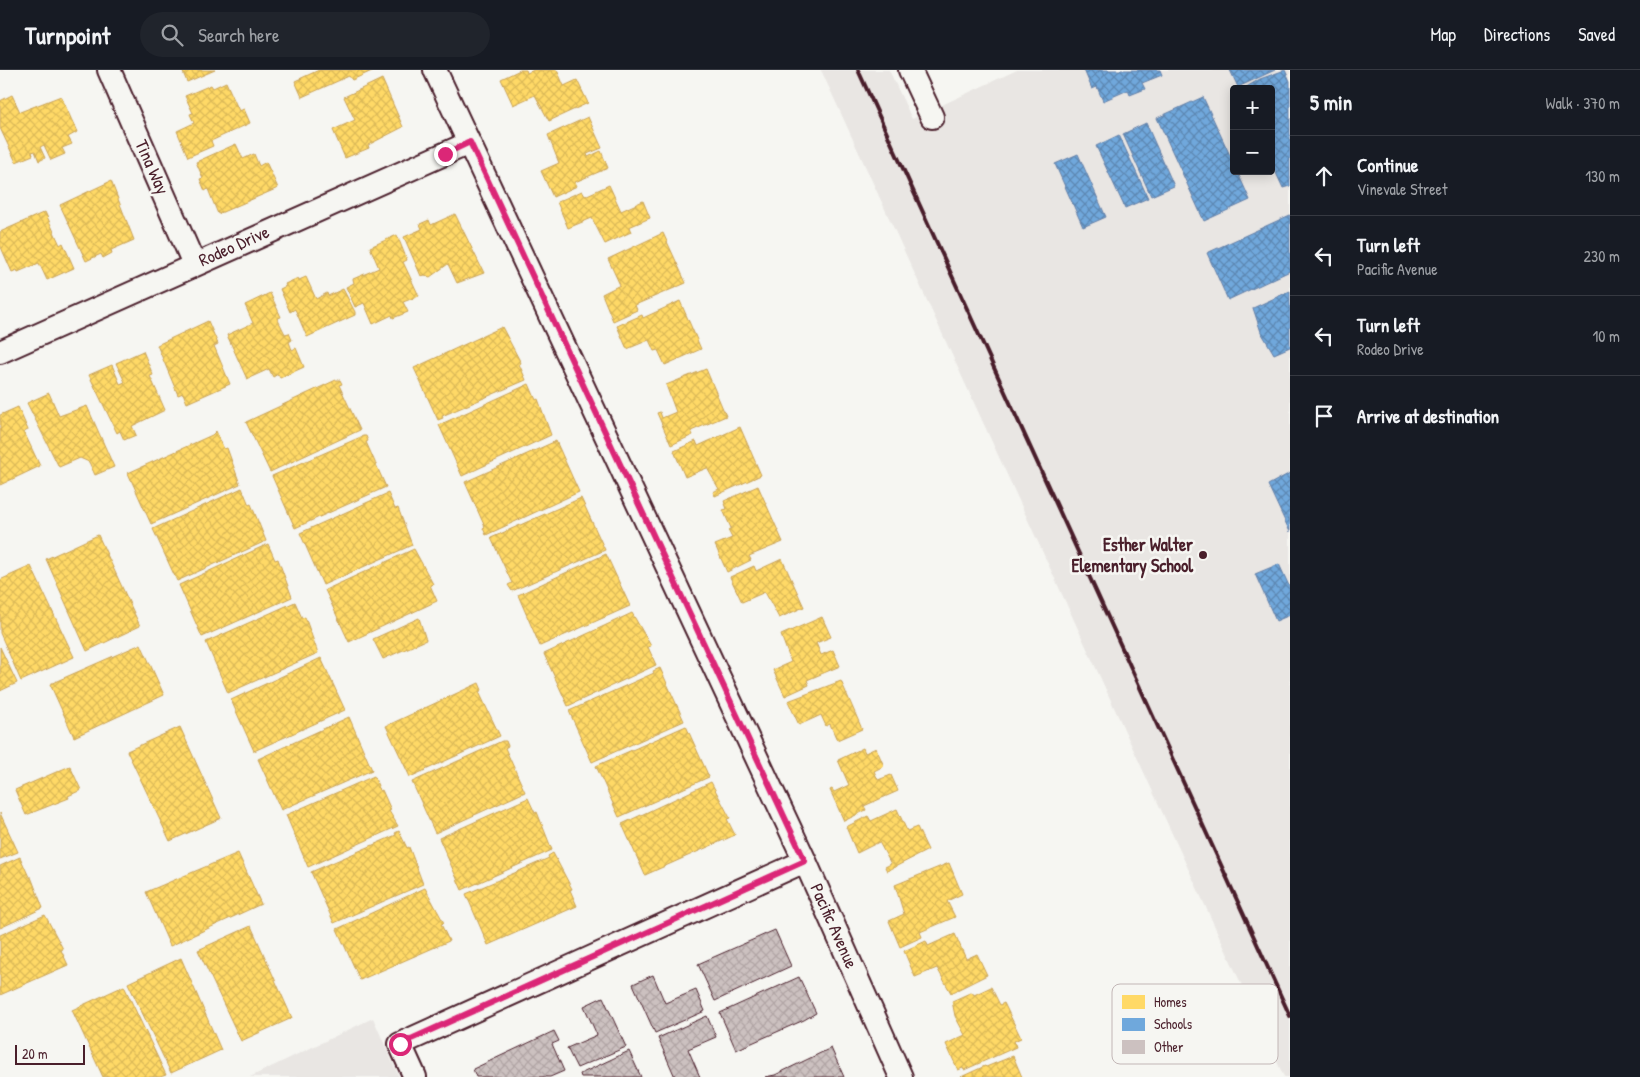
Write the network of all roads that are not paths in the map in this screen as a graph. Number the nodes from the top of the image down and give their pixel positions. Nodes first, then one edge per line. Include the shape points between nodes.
1 (109, 70) edge
2 (435, 70) edge
3 (910, 70) edge
4 (932, 117) dead end
5 (470, 142) junction
6 (194, 264) junction
7 (0, 352) edge
8 (805, 861) junction
9 (416, 1077) edge
10 (901, 1077) edge

1 - 6 street, Tina Way
2 - 5 street, Pacific Avenue
3 - 4 street
5 - 6 street, Rodeo Drive
5 - 8 street, Pacific Avenue
6 - 7 street, Rodeo Drive
8 - 9 street via 400,1044
8 - 10 street, Pacific Avenue

